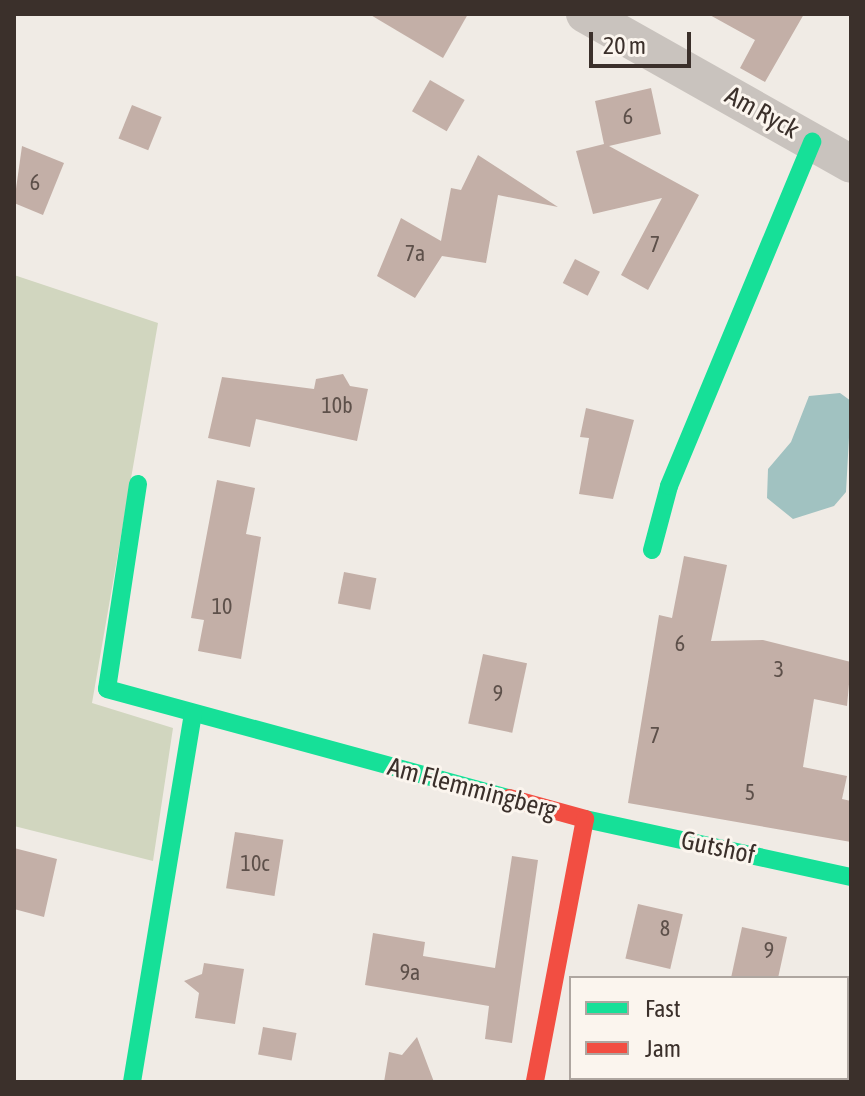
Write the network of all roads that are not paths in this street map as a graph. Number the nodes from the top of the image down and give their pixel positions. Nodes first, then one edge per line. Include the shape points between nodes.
1 (585, 14) edge
2 (812, 142) junction
3 (851, 164) edge
4 (138, 484) dead end
5 (652, 550) dead end
6 (193, 713) junction
7 (585, 819) junction
8 (851, 877) edge
9 (132, 1082) edge
10 (535, 1082) edge

1 - 2 street, Am Ryck
2 - 3 street
2 - 5 street via 669,486
4 - 6 street, Am Flemmingberg via 107,689
6 - 7 street, Am Flemmingberg
6 - 9 street
7 - 8 street, Gutshof
7 - 10 street, Am Flemmingberg

